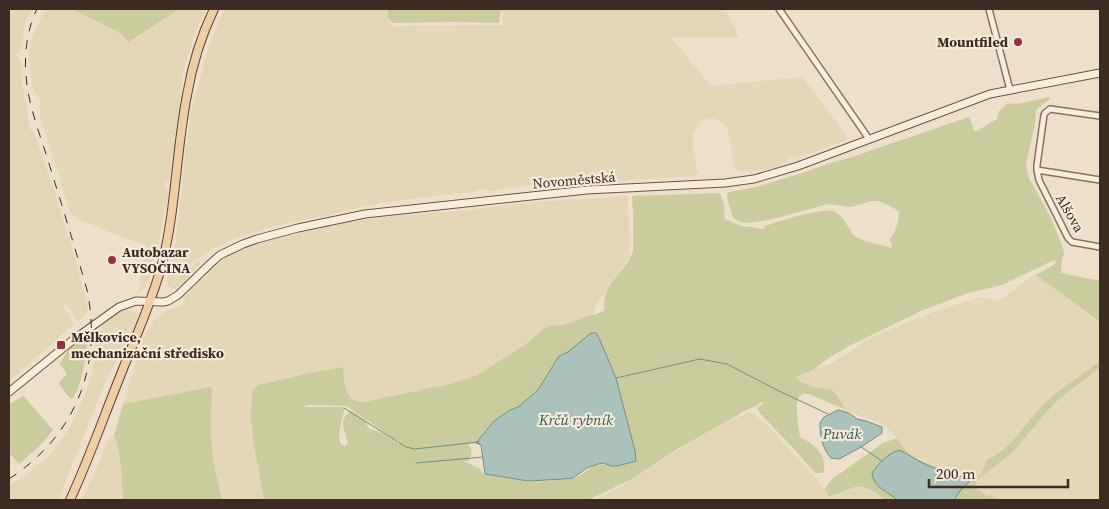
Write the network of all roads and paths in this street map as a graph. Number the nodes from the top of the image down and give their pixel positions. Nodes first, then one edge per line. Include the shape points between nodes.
1 (214, 9) edge
2 (779, 9) edge
3 (989, 9) edge
4 (1100, 73) edge
5 (1010, 90) junction
6 (1100, 116) edge
7 (869, 139) junction
8 (1037, 170) junction
9 (1100, 180) edge
10 (1100, 248) edge
11 (149, 302) junction
12 (9, 392) edge
13 (70, 500) edge

1 - 11 main road via 195,60 187,95 171,217 162,264
2 - 7 street
3 - 5 street
4 - 5 street, Novoměstská
5 - 7 street, Novoměstská via 976,98
6 - 8 street via 1048,110 1044,115
7 - 11 street, Novoměstská via 767,176 724,183 587,190 375,213 298,228 230,249 173,298
8 - 9 street
8 - 10 street, Alšova via 1068,238 1072,242
11 - 12 street, Novoměstská via 130,302 119,307 72,340
11 - 13 main road

